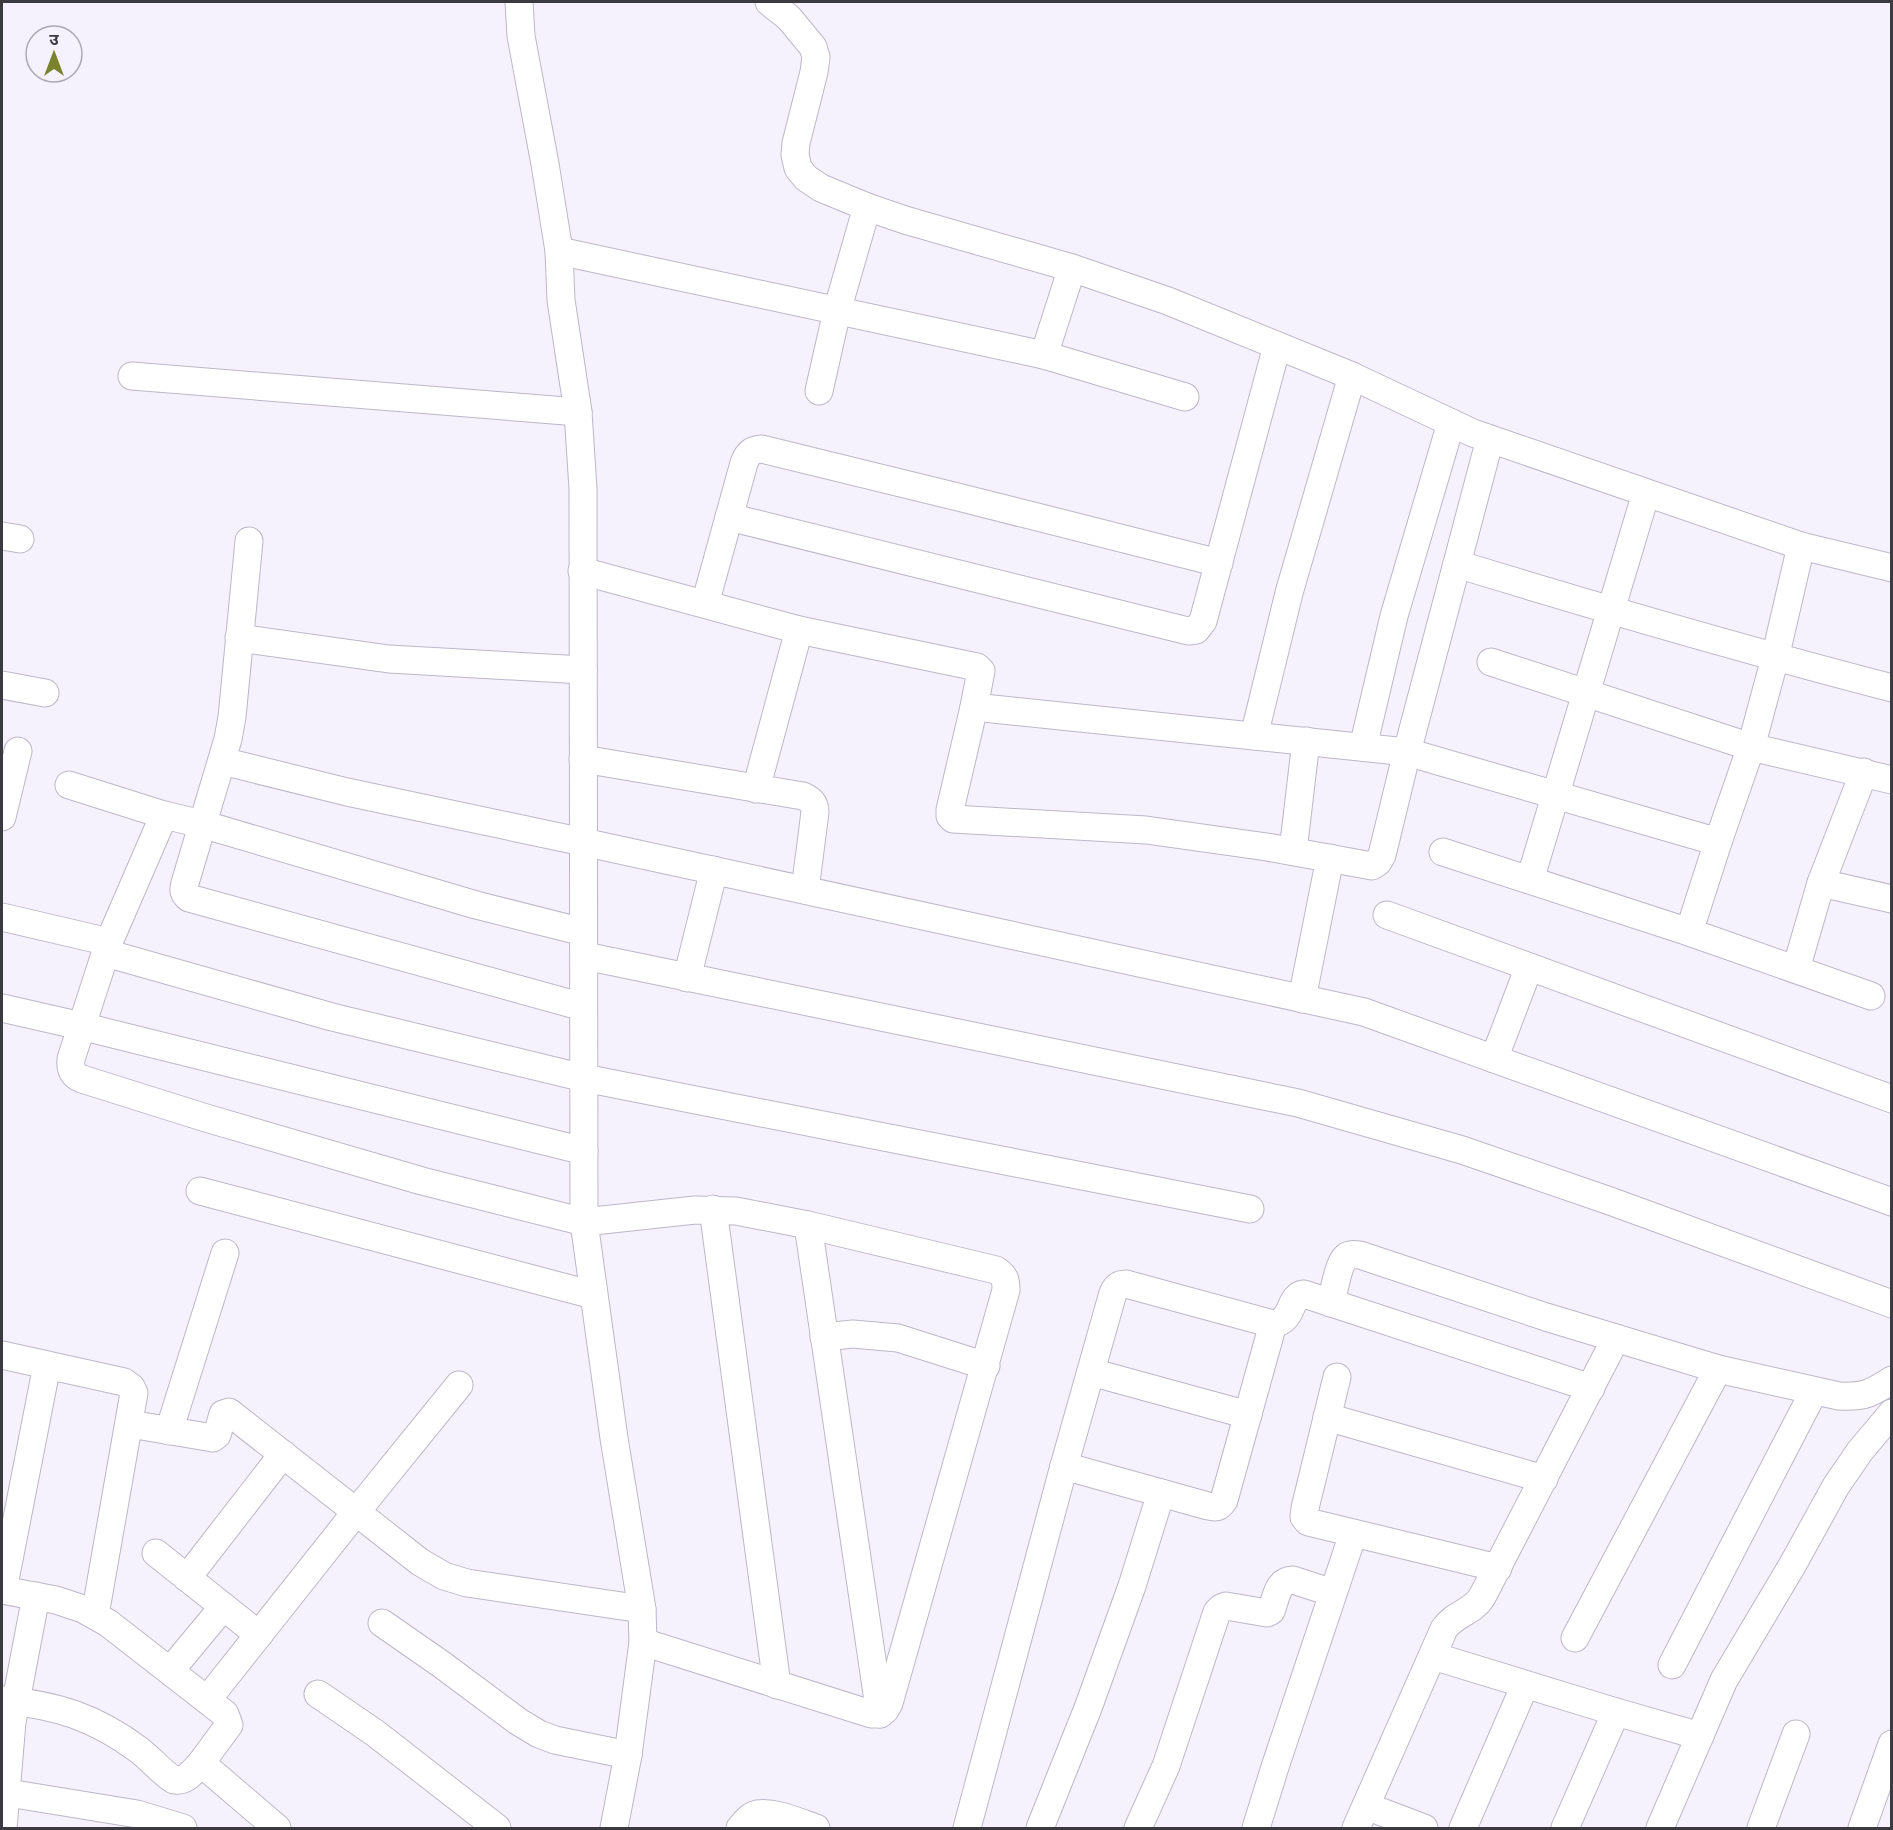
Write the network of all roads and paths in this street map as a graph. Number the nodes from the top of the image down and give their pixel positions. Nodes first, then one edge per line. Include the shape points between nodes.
1 (519, 2) edge
2 (769, 2) edge
3 (867, 207) junction
4 (559, 251) junction
5 (1072, 268) junction
6 (837, 311) junction
7 (1277, 346) junction
8 (1044, 355) junction
9 (132, 376) dead end
10 (1352, 376) junction
11 (819, 391) dead end
12 (1185, 397) dead end
13 (578, 412) junction
14 (1450, 423) junction
15 (1490, 439) junction
16 (1646, 493) junction
17 (729, 517) junction
18 (249, 541) dead end
19 (1801, 546) junction
20 (1219, 563) junction
21 (1457, 564) junction
22 (1892, 568) edge
23 (582, 571) junction
24 (705, 604) junction
25 (1610, 611) junction
26 (799, 630) junction
27 (239, 638) junction
28 (1775, 658) junction
29 (1491, 662) dead end
30 (582, 670) junction
31 (2, 686) edge
32 (1892, 688) edge
33 (45, 693) dead end
34 (1586, 693) junction
35 (974, 707) junction
36 (1254, 736) junction
37 (1306, 741) junction
38 (1363, 747) junction
39 (1751, 747) junction
40 (18, 751) dead end
41 (1407, 752) junction
42 (583, 759) junction
43 (222, 761) junction
44 (1864, 772) junction
45 (1892, 780) edge
46 (69, 785) dead end
47 (756, 789) junction
48 (1555, 794) junction
49 (164, 815) junction
50 (2, 817) edge
51 (202, 824) junction
52 (583, 842) junction
53 (1718, 842) junction
54 (1293, 852) junction
55 (1443, 852) dead end
56 (1330, 858) junction
57 (714, 870) junction
58 (1530, 880) junction
59 (1821, 883) junction
60 (805, 890) junction
61 (1892, 898) edge
62 (1387, 915) dead end
63 (2, 917) edge
64 (1689, 932) junction
65 (584, 944) junction
66 (108, 947) junction
67 (1529, 967) junction
68 (1796, 969) junction
69 (687, 978) junction
70 (1871, 996) dead end
71 (1302, 999) junction
72 (583, 1007) junction
73 (2, 1008) edge
74 (81, 1026) junction
75 (1494, 1059) junction
76 (584, 1078) junction
77 (1892, 1099) edge
78 (584, 1151) junction
79 (200, 1191) dead end
80 (1892, 1202) edge
81 (713, 1209) junction
82 (1250, 1209) dead end
83 (584, 1222) junction
84 (808, 1225) junction
85 (225, 1253) dead end
86 (593, 1295) junction
87 (1331, 1303) junction
88 (1892, 1304) edge
89 (1273, 1324) junction
90 (825, 1337) junction
91 (1616, 1338) junction
92 (2, 1355) edge
93 (48, 1365) junction
94 (986, 1366) junction
95 (1718, 1369) junction
96 (1091, 1372) junction
97 (1337, 1377) dead end
98 (1892, 1380) edge
99 (459, 1385) dead end
100 (1591, 1388) junction
101 (1815, 1391) junction
102 (1892, 1413) edge
103 (1248, 1415) junction
104 (1327, 1417) junction
105 (130, 1424) junction
106 (170, 1431) junction
107 (283, 1454) junction
108 (1064, 1466) junction
109 (1544, 1479) junction
110 (1161, 1493) junction
111 (356, 1512) junction
112 (1353, 1534) junction
113 (156, 1553) dead end
114 (1498, 1568) junction
115 (187, 1578) junction
116 (2, 1590) edge
117 (1333, 1593) junction
118 (36, 1596) junction
119 (223, 1607) junction
120 (642, 1609) junction
121 (94, 1615) junction
122 (382, 1623) dead end
123 (259, 1635) junction
124 (1575, 1638) dead end
125 (643, 1642) junction
126 (1433, 1656) junction
127 (1672, 1665) dead end
128 (170, 1671) junction
129 (777, 1684) junction
130 (1525, 1685) junction
131 (318, 1694) dead end
132 (207, 1700) junction
133 (9, 1701) edge
134 (1616, 1712) junction
135 (880, 1714) junction
136 (1796, 1734) dead end
137 (1700, 1736) junction
138 (1892, 1744) edge
139 (628, 1755) junction
140 (201, 1763) junction
141 (4, 1792) edge
142 (1361, 1817) edge
143 (3, 1828) edge
144 (183, 1828) edge
145 (277, 1828) edge
146 (497, 1828) edge
147 (614, 1828) edge
148 (740, 1828) edge
149 (816, 1828) edge
150 (967, 1828) edge
151 (1040, 1828) edge
152 (1138, 1828) edge
153 (1256, 1828) edge
154 (1424, 1828) edge
155 (1463, 1828) edge
156 (1565, 1828) edge
157 (1660, 1828) edge
158 (1761, 1828) edge
159 (1862, 1828) edge

1 - 4 street via 521,36
2 - 3 street via 789,18 813,47 816,57 796,143 798,168 821,188
3 - 5 street
3 - 6 street
4 - 6 street
4 - 13 street via 561,300
5 - 7 street
5 - 8 street
6 - 8 street
6 - 11 street
7 - 10 street
7 - 20 street
8 - 12 street
9 - 13 street
10 - 14 street
10 - 36 street via 1289,593
13 - 23 street via 583,489
14 - 15 street
14 - 38 street via 1394,616
15 - 16 street
15 - 21 street
16 - 19 street
16 - 25 street
17 - 20 street via 748,454 762,449
17 - 20 street via 1188,631 1196,630 1203,621
17 - 24 street
18 - 27 street
19 - 22 street
19 - 28 street
21 - 25 street
21 - 41 street
23 - 24 street
23 - 30 street
24 - 26 street
25 - 28 street
25 - 34 street
26 - 35 street via 977,668 981,678
26 - 47 street
27 - 30 street via 389,659
27 - 43 street via 232,717
28 - 32 street
28 - 39 street
29 - 34 street
30 - 42 street
31 - 33 street
34 - 39 street
34 - 48 street
35 - 36 street
35 - 54 street via 950,810 953,819 1146,830
36 - 37 street
37 - 38 street
37 - 54 street
38 - 41 street
39 - 44 street
39 - 53 street
40 - 50 street
41 - 48 street
41 - 56 street via 1378,862 1372,866
42 - 47 street
42 - 52 street
43 - 51 street
43 - 52 street via 346,792
44 - 45 street
44 - 59 street
46 - 49 street
47 - 60 street via 803,796 815,805
48 - 53 street
48 - 58 street
49 - 51 street
49 - 66 street
51 - 65 street via 476,905
51 - 72 street via 183,889 189,898
52 - 57 street
52 - 65 street
53 - 64 street
54 - 56 street
55 - 58 street
56 - 71 street
57 - 60 street
57 - 69 street
58 - 64 street
59 - 61 street
59 - 68 street
60 - 71 street
62 - 67 street
63 - 66 street
64 - 68 street
65 - 69 street
65 - 72 street
66 - 74 street
66 - 76 street via 332,1017
67 - 75 street
67 - 77 street
68 - 70 street
69 - 88 street via 1298,1103 1462,1150
71 - 75 street via 1364,1012
72 - 76 street
73 - 74 street
74 - 78 street
74 - 83 street via 71,1059 74,1076 422,1181
75 - 80 street
76 - 78 street
76 - 82 street
78 - 83 street
79 - 86 street
81 - 83 street
81 - 84 street
81 - 129 street
83 - 86 street
84 - 90 street
84 - 94 street via 996,1270 1003,1275 1006,1290
85 - 106 street
86 - 120 street
87 - 89 street via 1300,1294 1286,1318
87 - 91 street via 1341,1265 1352,1254
87 - 100 street
89 - 96 street via 1120,1284 1113,1293
89 - 103 street
90 - 94 street via 854,1334 898,1338
90 - 135 street
91 - 95 street
91 - 100 street
92 - 93 street
93 - 105 street via 124,1382 131,1387 134,1393
93 - 116 street
94 - 135 street via 889,1703
95 - 101 street
95 - 124 street
96 - 103 street
96 - 108 street
97 - 104 street
98 - 101 street via 1859,1397
99 - 111 street
100 - 109 street
101 - 127 street
102 - 137 street via 1836,1486 1724,1680
103 - 110 street via 1220,1506 1215,1508
104 - 109 street
104 - 112 street via 1304,1517 1316,1525
105 - 106 street
105 - 121 street
106 - 107 street via 213,1438 223,1414 229,1412
107 - 111 street
107 - 115 street
108 - 110 street
108 - 150 street
109 - 114 street
110 - 151 street via 1088,1708
111 - 120 street via 444,1576 467,1583
111 - 123 street
112 - 114 street
112 - 117 street
113 - 115 street
114 - 126 street via 1477,1605 1450,1620
115 - 119 street
116 - 118 street
117 - 152 street via 1288,1580 1267,1613 1226,1606 1217,1612 1166,1766
117 - 153 street
118 - 121 street
118 - 133 street
119 - 123 street
119 - 128 street
120 - 125 street
121 - 128 street
122 - 139 street via 539,1734
123 - 132 street
125 - 129 street
125 - 139 street
126 - 130 street
126 - 142 street
128 - 132 street
129 - 135 street
130 - 134 street
130 - 155 street
131 - 146 street
132 - 140 street via 225,1714 229,1725
133 - 140 street via 82,1716 139,1750 174,1780 186,1779
133 - 141 street
134 - 137 street
134 - 156 street
136 - 158 street
137 - 157 street
138 - 159 street
139 - 147 street
140 - 145 street
141 - 143 street
141 - 144 street via 137,1814
142 - 154 street
148 - 149 street via 756,1814

